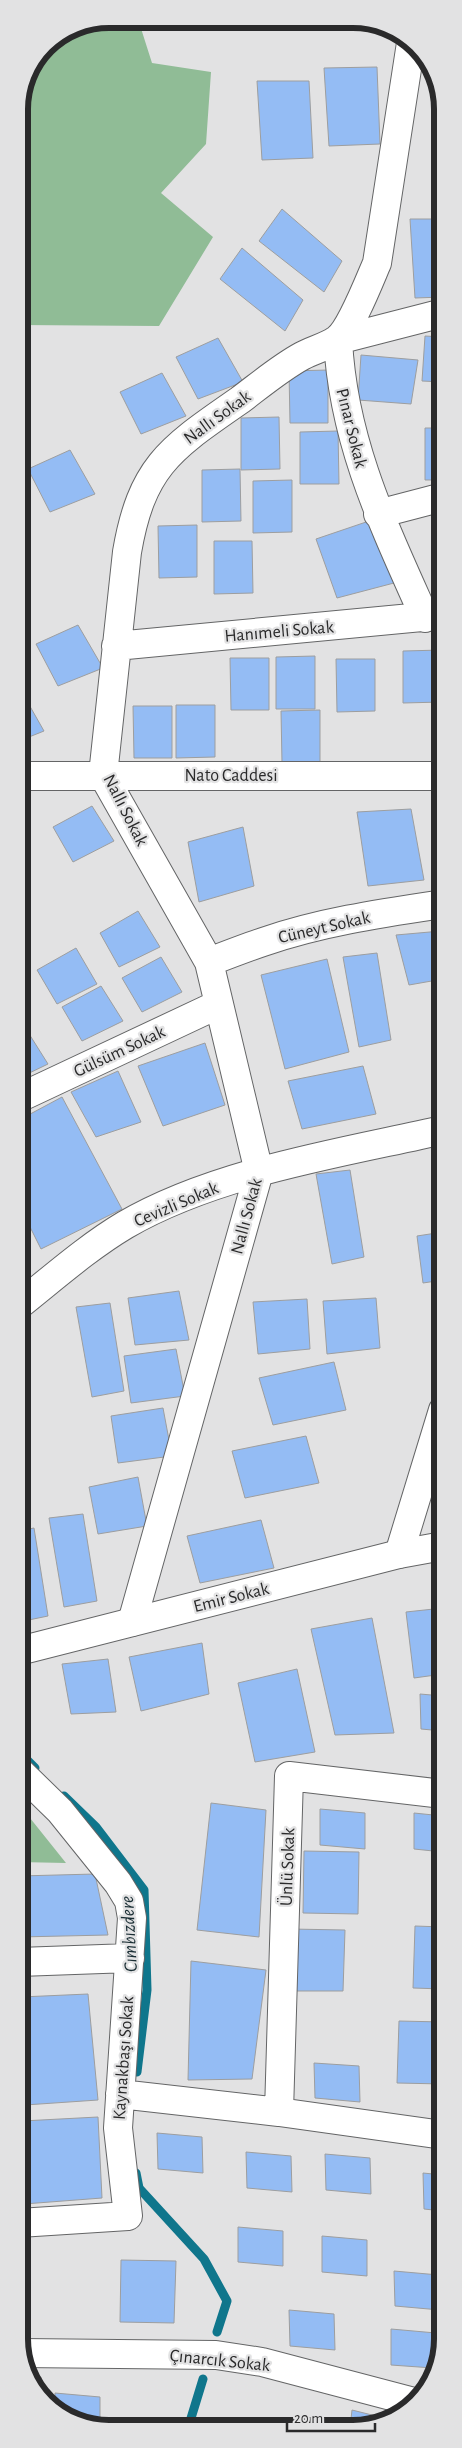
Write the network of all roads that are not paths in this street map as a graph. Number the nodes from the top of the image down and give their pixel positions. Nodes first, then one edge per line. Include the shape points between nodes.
1 (410, 50) edge
2 (434, 315) edge
3 (338, 340) junction
4 (434, 499) edge
5 (378, 514) junction
6 (434, 616) edge
7 (116, 646) junction
8 (103, 775) junction
9 (28, 776) edge
10 (434, 776) edge
11 (434, 905) edge
12 (209, 962) junction
13 (219, 1004) junction
14 (28, 1094) edge
15 (434, 1132) edge
16 (259, 1172) junction
17 (28, 1298) edge
18 (434, 1439) edge
19 (434, 1548) edge
20 (399, 1554) junction
21 (132, 1622) junction
22 (28, 1649) edge
23 (28, 1779) edge
24 (434, 1793) edge
25 (130, 1958) junction
26 (28, 1962) edge
27 (120, 2094) junction
28 (279, 2112) junction
29 (434, 2134) edge
30 (28, 2222) edge
31 (29, 2353) edge
32 (407, 2400) edge

1 - 3 street via 377,263 366,292
2 - 3 street, Nallı Sokak
3 - 5 street, Pınar Sokak via 339,377 345,410
3 - 7 street, Nallı Sokak via 300,357 195,431 157,466 131,528
4 - 5 street
5 - 6 street, Pınar Sokak
6 - 7 street, Hanımeli Sokak
7 - 8 street, Nallı Sokak
8 - 9 street, Nato Caddesi
8 - 10 street, Nato Caddesi
8 - 12 street, Nallı Sokak
11 - 12 street, Cüneyt Sokak via 380,914 264,941
12 - 13 street, Nallı Sokak
13 - 14 street, Gülsüm Sokak
13 - 16 street, Nallı Sokak
15 - 16 street, Cevizli Sokak
16 - 17 street, Cevizli Sokak via 191,1195 125,1225
16 - 21 street, Nallı Sokak
18 - 20 street
19 - 20 street, Emir Sokak
20 - 21 street, Emir Sokak
21 - 22 street, Emir Sokak
23 - 25 street, Kaynakbaşı Sokak via 60,1811 129,1901 132,1918
24 - 28 street, Ünlü Sokak via 289,1776
25 - 26 street
25 - 27 street, Kaynakbaşı Sokak
27 - 28 street
27 - 30 street, Kaynakbaşı Sokak via 120,2161 128,2216
28 - 29 street
31 - 32 street, Çınarcık Sokak via 216,2356 262,2362

